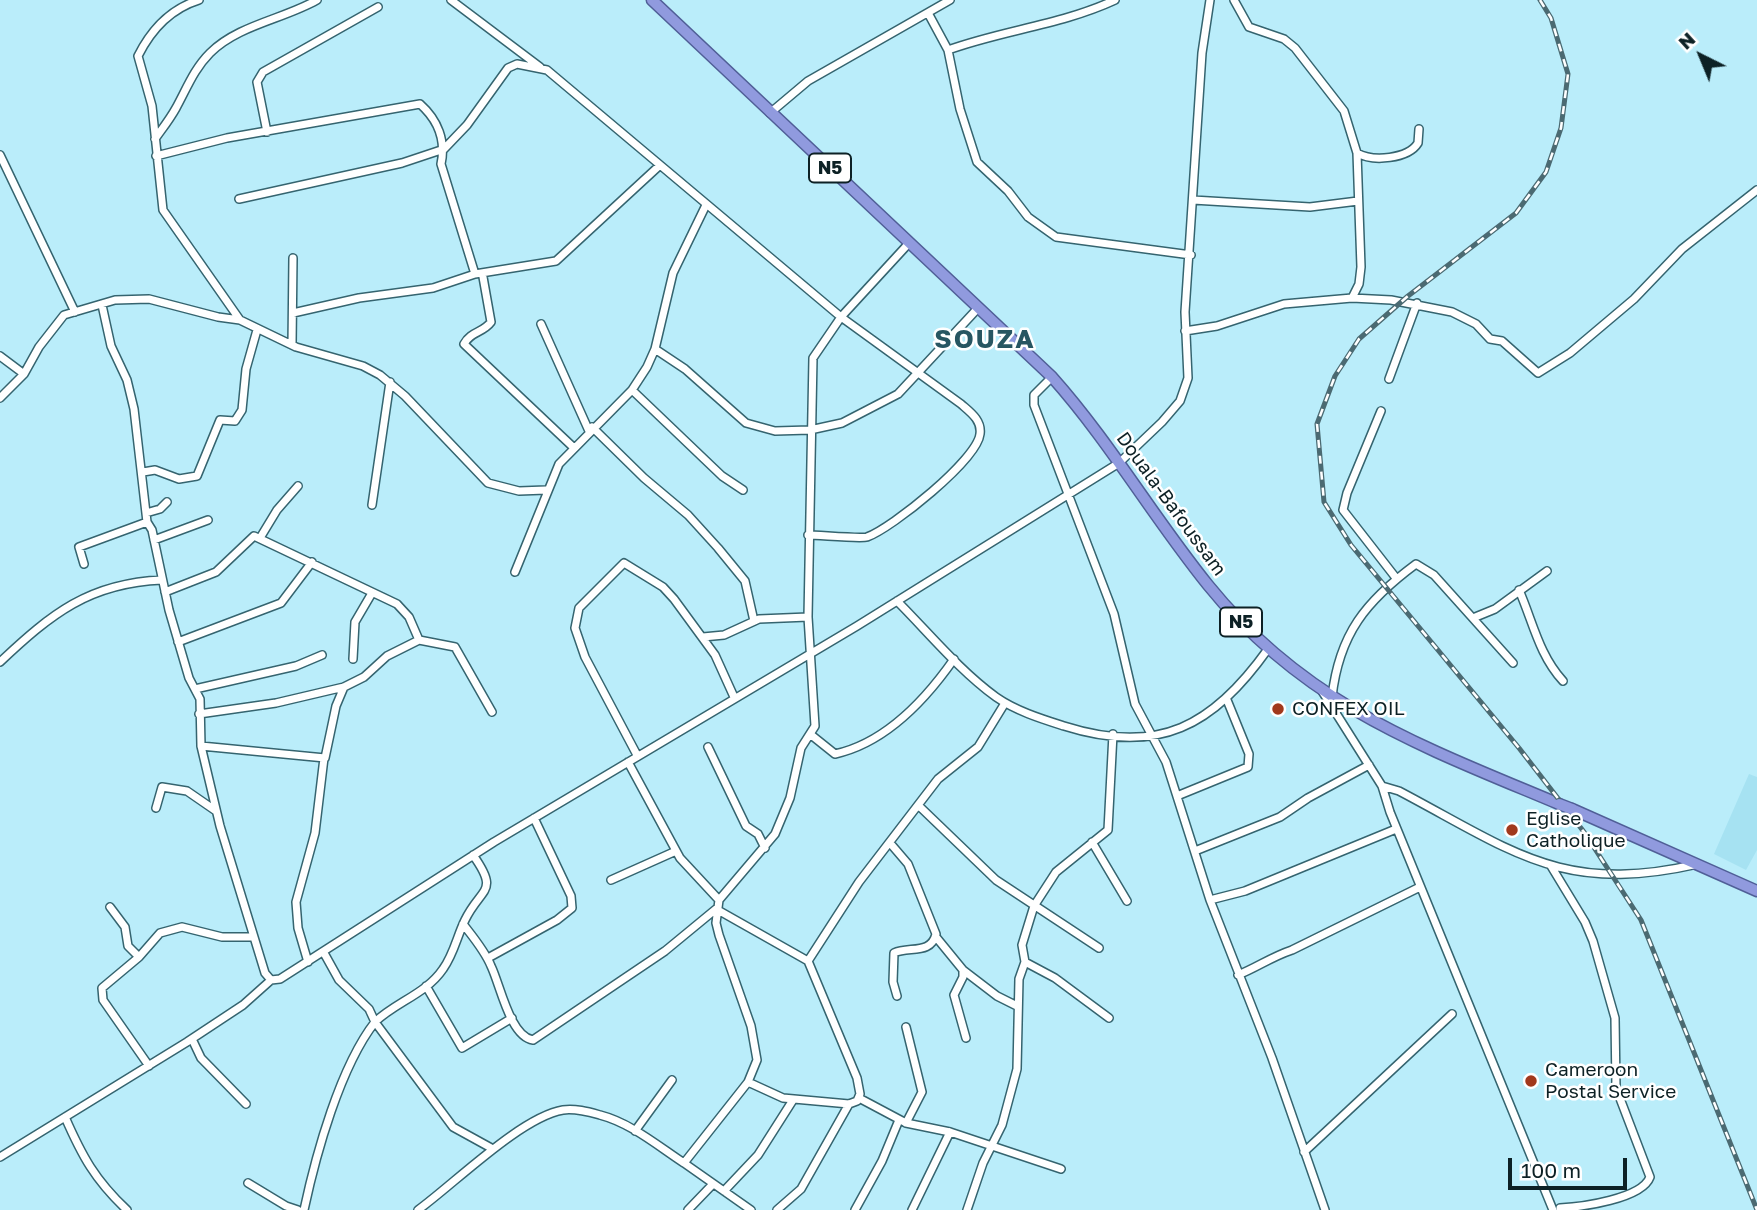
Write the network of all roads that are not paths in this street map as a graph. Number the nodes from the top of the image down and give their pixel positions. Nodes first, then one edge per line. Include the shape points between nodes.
1 (199, 0) edge
2 (317, 0) edge
3 (451, 0) edge
4 (652, 0) edge
5 (950, 0) edge
6 (1115, 0) edge
7 (1210, 0) edge
8 (1234, 0) edge
9 (181, 2) edge
10 (378, 7) dead end
11 (928, 13) junction
12 (948, 50) junction
13 (542, 68) junction
14 (769, 113) junction
15 (1419, 128) dead end
16 (267, 132) junction
17 (155, 139) junction
18 (444, 149) junction
19 (1357, 153) junction
20 (0, 155) edge
21 (156, 156) junction
22 (659, 166) junction
23 (1757, 190) edge
24 (239, 199) dead end
25 (1194, 200) junction
26 (1358, 201) junction
27 (706, 205) junction
28 (910, 242) junction
29 (1191, 255) junction
30 (293, 258) dead end
31 (479, 276) junction
32 (1352, 298) junction
33 (1417, 303) junction
34 (102, 305) junction
35 (979, 306) junction
36 (75, 312) junction
37 (293, 313) junction
38 (841, 317) junction
39 (240, 320) junction
40 (541, 324) dead end
41 (257, 330) junction
42 (1185, 331) junction
43 (292, 345) junction
44 (654, 349) junction
45 (0, 356) edge
46 (917, 373) junction
47 (23, 374) junction
48 (1052, 377) junction
49 (1389, 379) dead end
50 (390, 382) junction
51 (632, 390) junction
52 (0, 398) edge
53 (1381, 411) dead end
54 (591, 429) junction
55 (810, 430) junction
56 (573, 447) junction
57 (1119, 463) junction
58 (143, 472) junction
59 (299, 486) dead end
60 (743, 490) dead end
61 (546, 491) junction
62 (1069, 494) junction
63 (167, 502) dead end
64 (372, 505) dead end
65 (147, 517) junction
66 (208, 520) dead end
67 (808, 535) junction
68 (260, 538) junction
69 (154, 540) junction
70 (312, 562) junction
71 (84, 564) dead end
72 (1547, 571) dead end
73 (515, 572) dead end
74 (1396, 578) junction
75 (162, 580) junction
76 (1519, 590) junction
77 (165, 592) junction
78 (373, 593) junction
79 (897, 601) junction
80 (808, 617) junction
81 (1473, 618) junction
82 (754, 621) junction
83 (703, 637) junction
84 (419, 640) junction
85 (178, 642) junction
86 (1268, 649) junction
87 (811, 652) junction
88 (322, 655) dead end
89 (353, 659) dead end
90 (954, 659) junction
91 (0, 662) edge
92 (1513, 663) dead end
93 (1563, 681) dead end
94 (344, 687) junction
95 (195, 689) junction
96 (1321, 691) junction
97 (734, 697) junction
98 (1332, 698) junction
99 (1227, 700) junction
100 (1005, 703) junction
101 (492, 712) dead end
102 (200, 714) junction
103 (810, 734) junction
104 (1112, 734) junction
105 (1155, 736) junction
106 (201, 746) junction
107 (708, 747) dead end
108 (637, 755) junction
109 (324, 758) junction
110 (628, 761) junction
111 (1369, 765) junction
112 (1382, 786) junction
113 (1177, 796) junction
114 (918, 805) junction
115 (156, 808) dead end
116 (217, 811) junction
117 (534, 818) junction
118 (1396, 829) junction
119 (1092, 842) junction
120 (890, 843) junction
121 (765, 848) junction
122 (676, 851) junction
123 (1195, 851) junction
124 (473, 855) junction
125 (1698, 864) junction
126 (1551, 866) junction
127 (611, 880) dead end
128 (1420, 887) junction
129 (1757, 891) edge
130 (719, 900) junction
131 (1127, 901) dead end
132 (1210, 901) junction
133 (1034, 905) junction
134 (110, 906) dead end
135 (716, 909) junction
136 (463, 924) junction
137 (253, 937) junction
138 (936, 937) junction
139 (1099, 948) dead end
140 (324, 953) junction
141 (139, 957) junction
142 (488, 958) junction
143 (808, 961) junction
144 (308, 962) junction
145 (1025, 962) junction
146 (963, 970) junction
147 (1238, 975) junction
148 (271, 980) junction
149 (426, 986) junction
150 (897, 996) dead end
151 (1017, 1006) junction
152 (1451, 1014) dead end
153 (512, 1018) junction
154 (1109, 1018) dead end
155 (375, 1022) junction
156 (906, 1027) dead end
157 (966, 1038) dead end
158 (192, 1039) junction
159 (149, 1066) junction
160 (672, 1080) dead end
161 (748, 1082) junction
162 (859, 1098) junction
163 (793, 1100) junction
164 (246, 1104) dead end
165 (849, 1104) junction
166 (65, 1117) junction
167 (902, 1122) junction
168 (635, 1131) junction
169 (950, 1132) junction
170 (1298, 1134) junction
171 (1314, 1140) junction
172 (992, 1147) junction
173 (493, 1149) junction
174 (1304, 1152) junction
175 (0, 1157) edge
176 (684, 1163) junction
177 (1061, 1169) dead end
178 (248, 1183) dead end
179 (713, 1184) junction
180 (724, 1191) junction
181 (1556, 1209) edge
182 (127, 1210) edge
183 (298, 1210) edge
184 (304, 1210) edge
185 (418, 1210) edge
186 (688, 1210) edge
187 (751, 1210) edge
188 (777, 1210) edge
189 (855, 1210) edge
190 (912, 1210) edge
191 (967, 1210) edge
192 (1325, 1210) edge

1 - 9 street
2 - 17 street via 234,36 212,51
3 - 13 street
4 - 14 highway, Douala-Bafoussam / N5
5 - 11 street
6 - 12 street via 1074,18
7 - 25 street via 1202,53
8 - 19 street via 1250,27 1284,39 1295,48 1344,111
9 - 17 street via 149,33 138,56 152,106
10 - 16 street via 263,72 257,82
11 - 12 street
11 - 14 street via 808,81
12 - 29 street via 977,162 1041,229 1055,237
13 - 18 street via 517,64 508,68
13 - 22 street
14 - 28 highway, Douala-Bafoussam / N5
15 - 19 street via 1419,144 1407,154 1371,158
16 - 18 street via 420,104 434,117
16 - 21 street
17 - 21 street
18 - 24 street via 402,163
18 - 31 street via 441,164
19 - 26 street
20 - 36 street
21 - 39 street via 163,210
22 - 27 street
22 - 31 street via 556,261
23 - 33 street via 1682,249 1634,299 1579,345 1538,373 1468,319
25 - 26 street via 1310,207
25 - 29 street
26 - 32 street via 1361,267
27 - 38 street
27 - 44 street via 673,273
28 - 35 highway, Douala-Bafoussam / N5
28 - 38 street
29 - 42 street
30 - 37 street
31 - 37 street
31 - 56 street via 491,323 469,335 464,344
32 - 33 street
32 - 42 street via 1284,304 1217,326
33 - 49 street
34 - 36 street
34 - 39 street via 149,299
34 - 58 street via 111,346 127,380
35 - 46 street
35 - 48 highway, Douala-Bafoussam / N5
36 - 47 street via 64,315
37 - 43 street
38 - 46 street
38 - 55 street via 813,358
39 - 41 street
40 - 54 street
41 - 43 street
41 - 58 street via 246,369 242,410 235,421 220,420 197,476 179,479 155,470
42 - 57 street via 1186,389 1171,413
43 - 50 street via 363,366
44 - 51 street
44 - 55 street via 685,369 746,423 775,431
45 - 47 street
46 - 55 street via 902,391 874,408 842,423
46 - 67 street via 974,415 980,428 975,447 910,509 866,537
47 - 52 street
48 - 57 highway, Douala-Bafoussam / N5
48 - 62 street via 1033,402
50 - 61 street via 488,483 519,491
50 - 64 street
51 - 54 street
51 - 60 street
53 - 74 street via 1343,510
54 - 56 street
54 - 82 street via 718,548 745,582
55 - 67 street
56 - 61 street
57 - 62 street
57 - 86 highway, Douala-Bafoussam / N5 via 1208,586
58 - 65 street
59 - 68 street
61 - 73 street
62 - 79 street
62 - 105 street via 1114,614 1135,704
63 - 65 street
65 - 69 street
65 - 71 street via 79,547
66 - 69 street
67 - 80 street
68 - 70 street
68 - 77 street via 254,536 211,575
69 - 75 street
70 - 78 street
70 - 85 street via 281,603
72 - 76 street
74 - 81 street via 1416,564 1434,575
74 - 98 street via 1359,619 1336,663
75 - 77 street
75 - 91 street via 128,581 84,599 45,619
76 - 81 street via 1495,609
76 - 93 street via 1531,629 1552,670
77 - 85 street
78 - 84 street via 403,609
78 - 89 street via 355,622
79 - 87 street
79 - 90 street
80 - 82 street
80 - 87 street
81 - 92 street
82 - 83 street via 724,635
83 - 97 street
83 - 108 street via 669,593 629,563 619,566 579,608 575,628 585,657
84 - 94 street
84 - 101 street via 455,647
85 - 95 street
86 - 96 highway, Douala-Bafoussam / N5
86 - 99 street
87 - 97 street
87 - 103 street via 815,720
88 - 95 street via 296,666
90 - 100 street
90 - 103 street via 926,695 874,738 835,754
94 - 102 street
94 - 109 street
95 - 102 street
96 - 98 highway, Douala-Bafoussam / N5
96 - 111 street
97 - 108 street
98 - 125 highway, Douala-Bafoussam / N5, bridge via 1413,742
99 - 105 street via 1182,729
99 - 113 street via 1250,754 1248,766
100 - 104 street via 1076,730
100 - 114 street via 978,747 948,769
102 - 106 street
103 - 121 street via 801,748 782,821
104 - 105 street
104 - 119 street via 1109,827
105 - 113 street
106 - 109 street
106 - 116 street
107 - 121 street via 746,826 758,834
108 - 110 street
109 - 144 street via 315,833 296,902
110 - 117 street
110 - 122 street
111 - 112 street
111 - 123 street via 1280,817
112 - 118 street
112 - 126 street via 1506,849
113 - 123 street
114 - 120 street
114 - 133 street via 983,869
115 - 116 street via 162,787 187,791
116 - 137 street
117 - 124 street
117 - 142 street via 571,896 572,908
118 - 128 street
118 - 132 street via 1257,887
119 - 131 street
119 - 133 street via 1056,872
120 - 138 street via 911,870
120 - 143 street via 847,897
121 - 130 street
122 - 127 street
122 - 130 street
123 - 132 street
124 - 136 street via 488,885
124 - 140 street
125 - 126 street via 1640,875 1600,875
125 - 129 highway, Douala-Bafoussam / N5
126 - 181 street via 1593,942 1615,1018 1616,1088 1650,1177 1626,1195
128 - 147 street
128 - 181 street
130 - 135 street
132 - 147 street
133 - 139 street
133 - 145 street via 1022,946
134 - 141 street via 125,927 128,946
135 - 143 street
135 - 153 street via 659,955 538,1039 524,1037
135 - 161 street via 719,935 756,1046 757,1060
136 - 142 street
136 - 149 street via 445,967
137 - 141 street via 222,937 183,927 160,933
137 - 148 street
138 - 146 street
138 - 150 street via 927,946 894,953
140 - 144 street
140 - 155 street
141 - 159 street via 103,988 103,1000
142 - 153 street
143 - 162 street via 853,1066
144 - 148 street
145 - 151 street
145 - 154 street
146 - 151 street
146 - 157 street via 954,995
147 - 170 street
148 - 158 street
149 - 153 street via 464,1049
149 - 155 street
151 - 172 street via 1017,1069
152 - 171 street
155 - 173 street via 453,1127
155 - 184 street via 359,1043 328,1121
156 - 167 street via 922,1092
158 - 159 street
158 - 164 street via 201,1058
159 - 166 street
160 - 168 street
161 - 163 street
161 - 176 street
162 - 165 street
162 - 167 street
163 - 165 street
163 - 180 street via 758,1155
165 - 188 street via 801,1189
166 - 175 street
166 - 182 street via 99,1184
167 - 169 street
167 - 189 street
168 - 173 street via 601,1115 563,1110
168 - 176 street
169 - 172 street
169 - 190 street
170 - 171 street
170 - 174 street
171 - 174 street
172 - 177 street
172 - 191 street
173 - 185 street
174 - 192 street
176 - 179 street
178 - 183 street
179 - 180 street
179 - 186 street
180 - 187 street

